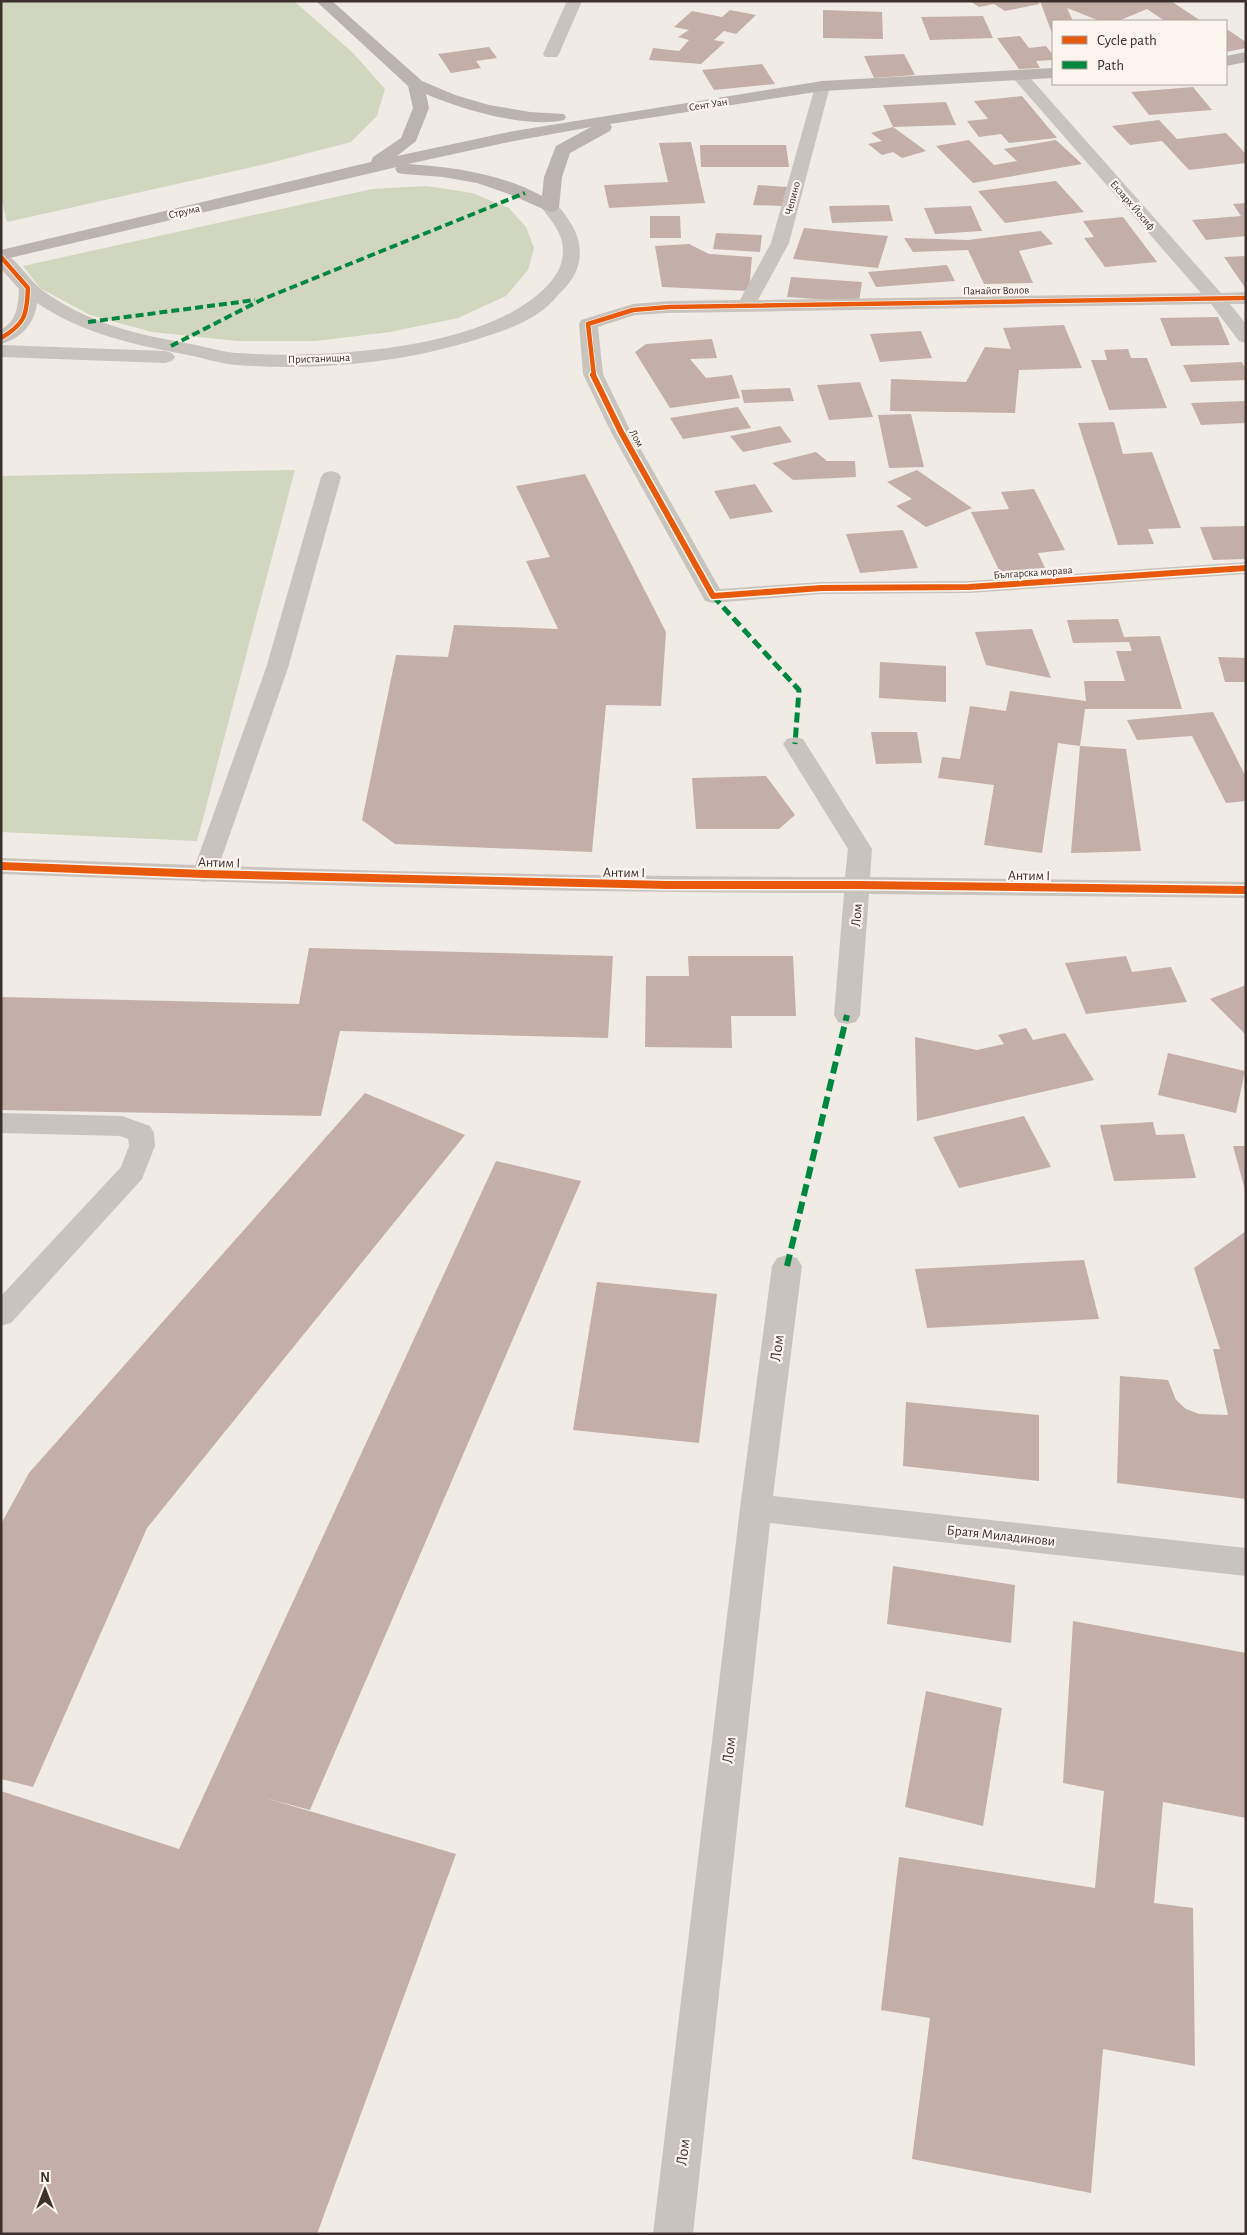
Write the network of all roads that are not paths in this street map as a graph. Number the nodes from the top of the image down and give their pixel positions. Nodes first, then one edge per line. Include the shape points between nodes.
1 (323, 1) edge
2 (575, 1) edge
3 (551, 54) dead end
4 (1246, 59) edge
5 (1227, 62) edge
6 (1052, 73) edge
7 (1019, 75) junction
8 (416, 84) junction
9 (822, 86) junction
10 (622, 117) junction
11 (367, 168) junction
12 (550, 207) junction
13 (1, 255) edge
14 (28, 288) junction
15 (1246, 298) edge
16 (1217, 300) junction
17 (747, 304) junction
18 (633, 310) joint
19 (1246, 337) edge
20 (1, 338) edge
21 (1, 351) edge
22 (236, 359) junction
23 (331, 477) dead end
24 (1246, 568) edge
25 (713, 596) joint
26 (795, 744) dead end
27 (1, 866) edge
28 (204, 874) junction
29 (858, 885) junction
30 (1246, 890) edge
31 (847, 1015) dead end
32 (1, 1124) edge
33 (787, 1266) dead end
34 (1, 1315) edge
35 (756, 1508) junction
36 (1246, 1562) edge
37 (673, 2234) edge

1 - 8 main road
2 - 3 street
4 - 5 main road
6 - 7 main road, Сент Уан
7 - 9 main road, Сент Уан
7 - 16 street, Екзарх Йосиф
8 - 10 main road via 458,101 530,117
8 - 11 main road via 421,108 408,141
9 - 10 main road, Сент Уан
9 - 17 street, Чепино via 780,243
10 - 11 main road, Сент Уан via 514,136
10 - 12 main road via 562,150 553,177
11 - 12 main road via 427,170 481,178 525,193
11 - 13 main road, Струма
12 - 22 street, Пристанищна via 569,234 573,254 567,274 539,305 504,324 469,337 360,356 302,360
13 - 14 street, Пристанищна
14 - 20 street via 27,315 16,329
14 - 22 street, Пристанищна via 65,313 88,322 137,338
15 - 16 street, Панайот Волов
16 - 17 street, Панайот Волов
16 - 19 street, Екзарх Йосиф
17 - 18 street, Панайот Волов
18 - 25 street, Лом via 588,324 593,374 621,432
21 - 22 street
23 - 28 lane via 277,668
24 - 25 street, Българска морава via 969,587 821,588
26 - 29 street, Лом via 860,849
27 - 28 street, Антим I
28 - 29 street, Антим I via 657,885
29 - 30 street, Антим I
29 - 31 street, Лом
32 - 34 lane via 122,1126 141,1133 142,1146 132,1172
33 - 35 street, Лом
35 - 36 street, Братя Миладинови
35 - 37 street, Лом

